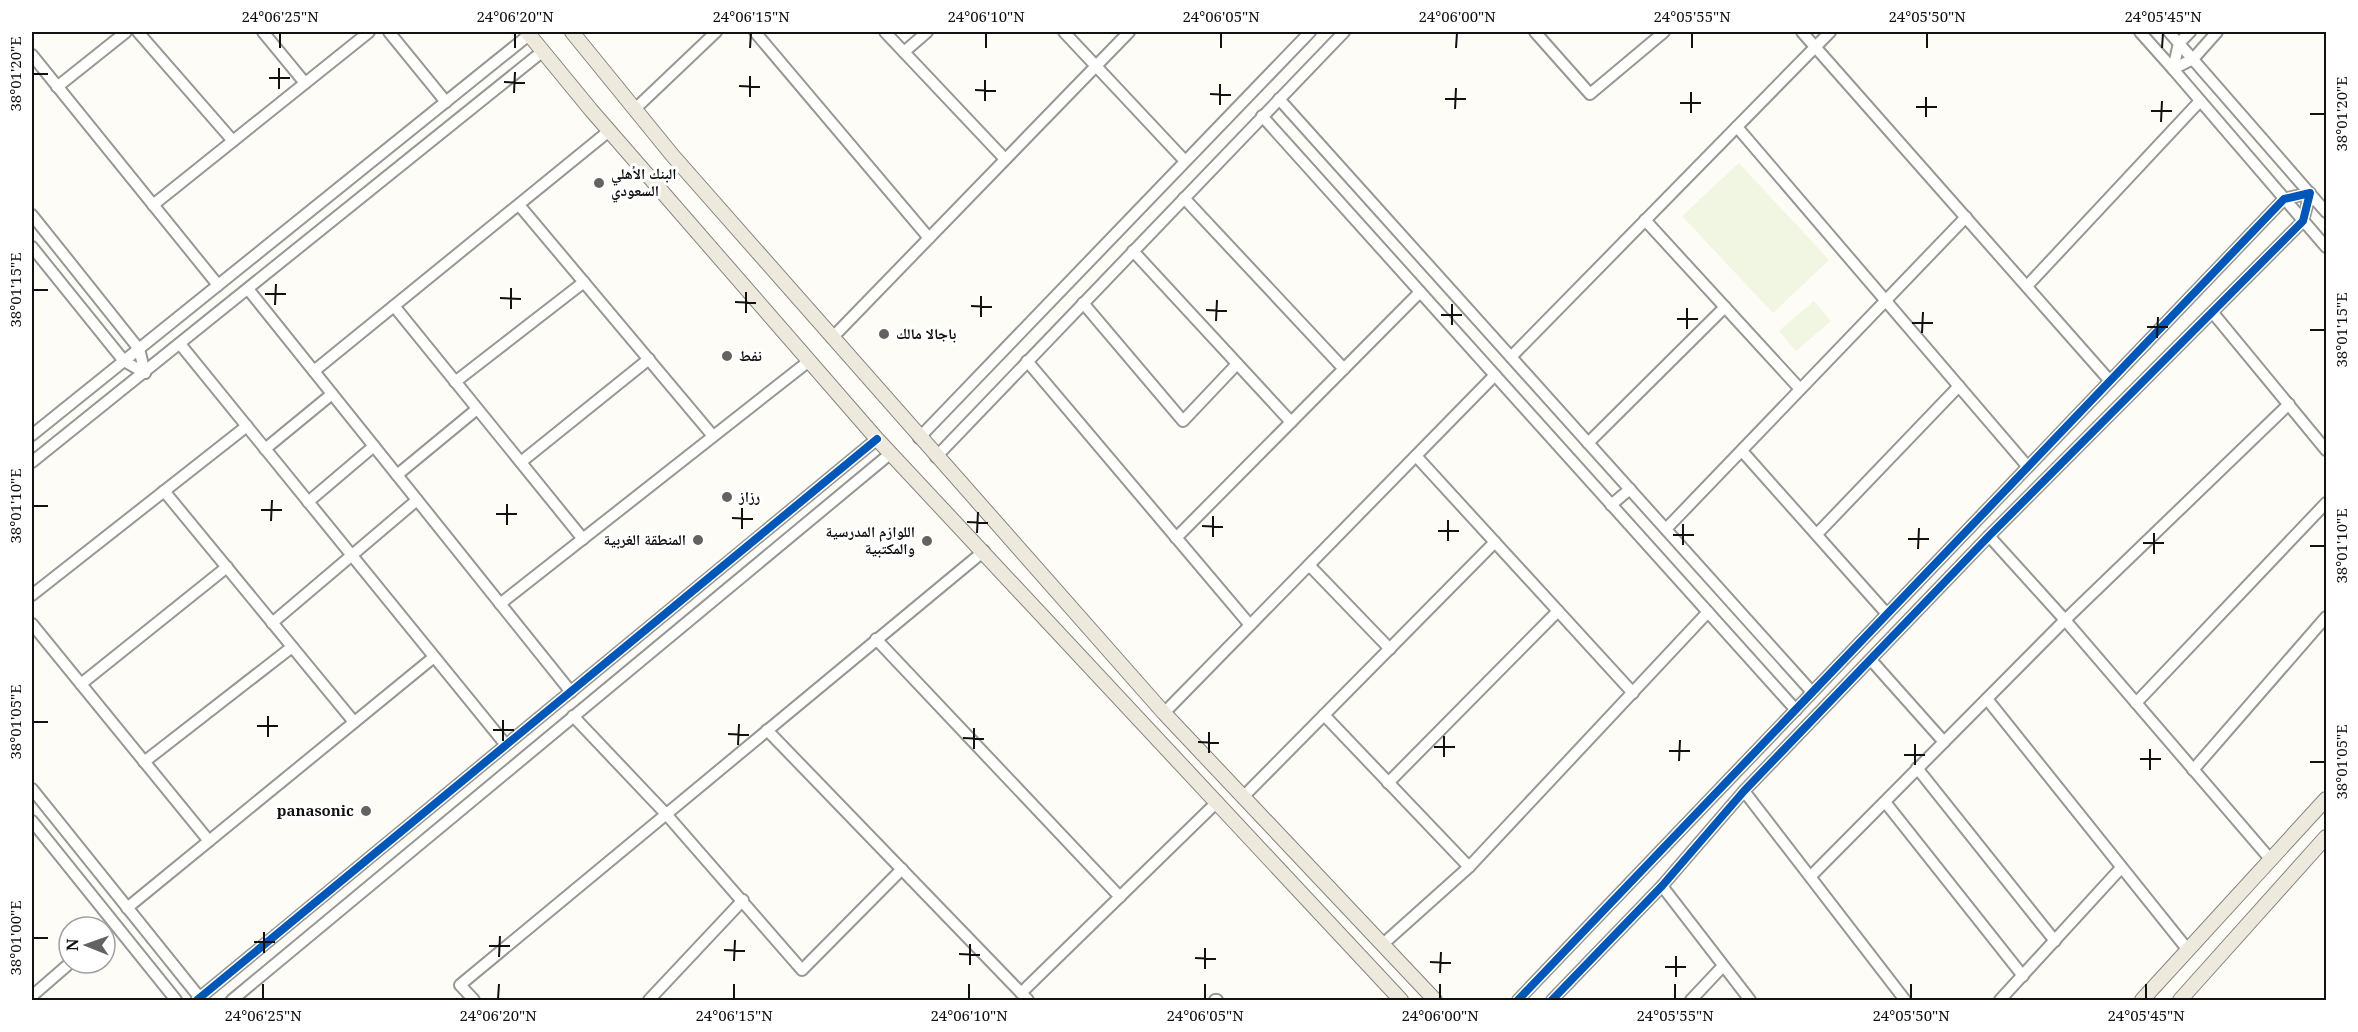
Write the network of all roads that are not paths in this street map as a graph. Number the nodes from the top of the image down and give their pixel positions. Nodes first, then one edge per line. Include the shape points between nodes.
1 (126, 32) edge
2 (138, 32) edge
3 (263, 32) edge
4 (369, 32) edge
5 (388, 32) edge
6 (572, 32) edge
7 (716, 32) edge
8 (755, 32) edge
9 (885, 32) edge
10 (927, 32) edge
11 (1064, 32) edge
12 (1129, 32) edge
13 (1310, 32) edge
14 (1344, 32) edge
15 (1535, 32) edge
16 (1665, 32) edge
17 (1803, 32) edge
18 (1830, 32) edge
19 (2140, 32) edge
20 (2169, 32) edge
21 (2190, 32) edge
22 (2217, 32) edge
23 (529, 33) edge
24 (2179, 44) junction
25 (1815, 46) junction
26 (543, 51) junction
27 (904, 52) junction
28 (32, 56) edge
29 (2193, 59) junction
30 (1095, 66) junction
31 (2173, 69) junction
32 (305, 83) junction
33 (57, 87) junction
34 (1279, 99) junction
35 (2200, 101) junction
36 (446, 102) junction
37 (635, 109) junction
38 (1262, 116) junction
39 (1737, 127) junction
40 (609, 132) junction
41 (233, 141) junction
42 (1005, 159) junction
43 (1185, 161) junction
44 (2310, 193) junction
45 (1184, 198) junction
46 (2284, 198) junction
47 (153, 205) junction
48 (519, 205) junction
49 (2326, 212) edge
50 (32, 215) edge
51 (1966, 217) junction
52 (1646, 220) junction
53 (2303, 221) junction
54 (928, 238) junction
55 (32, 247) edge
56 (2326, 247) edge
57 (1133, 251) junction
58 (584, 282) junction
59 (218, 285) junction
60 (2027, 286) junction
61 (248, 289) junction
62 (1420, 292) junction
63 (1886, 301) junction
64 (1083, 303) junction
65 (394, 306) junction
66 (1725, 307) junction
67 (2213, 313) junction
68 (832, 338) junction
69 (180, 344) junction
70 (139, 349) junction
71 (1511, 357) junction
72 (649, 359) junction
73 (809, 360) junction
74 (124, 361) junction
75 (1027, 361) junction
76 (1237, 364) junction
77 (1344, 369) junction
78 (314, 371) junction
79 (145, 373) junction
80 (1495, 375) junction
81 (2110, 381) junction
82 (455, 382) junction
83 (1959, 386) junction
84 (1800, 389) junction
85 (332, 394) junction
86 (2289, 404) junction
87 (477, 409) junction
88 (1292, 422) junction
89 (247, 426) junction
90 (32, 435) edge
91 (713, 436) junction
92 (919, 438) junction
93 (877, 439) junction
94 (1588, 443) junction
95 (374, 446) junction
96 (265, 448) junction
97 (1742, 450) junction
98 (2326, 450) edge
99 (891, 453) junction
100 (1416, 456) junction
101 (936, 457) junction
102 (32, 462) edge
103 (521, 462) junction
104 (2028, 467) junction
105 (397, 476) junction
106 (1630, 489) junction
107 (164, 491) junction
108 (417, 500) junction
109 (308, 502) junction
110 (2326, 503) edge
111 (1611, 505) junction
112 (1666, 529) junction
113 (1816, 534) junction
114 (1989, 536) junction
115 (1176, 538) junction
116 (583, 539) junction
117 (1495, 542) junction
118 (984, 551) junction
119 (352, 556) junction
120 (1309, 565) junction
121 (227, 567) junction
122 (32, 595) edge
123 (500, 604) junction
124 (1558, 611) junction
125 (1708, 612) junction
126 (1887, 614) junction
127 (2326, 617) edge
128 (2065, 620) junction
129 (273, 622) junction
130 (32, 624) edge
131 (1250, 625) junction
132 (876, 639) junction
133 (292, 647) junction
134 (1390, 649) junction
135 (434, 657) junction
136 (1871, 660) junction
137 (81, 684) junction
138 (570, 692) junction
139 (1812, 692) junction
140 (1633, 693) junction
141 (1987, 699) junction
142 (2136, 703) junction
143 (1796, 710) junction
144 (1164, 713) junction
145 (1324, 715) junction
146 (573, 717) junction
147 (354, 722) junction
148 (767, 729) junction
149 (1944, 742) junction
150 (506, 746) junction
151 (144, 762) junction
152 (1917, 768) junction
153 (2193, 770) junction
154 (1388, 783) junction
155 (32, 789) edge
156 (1744, 791) junction
157 (1243, 797) junction
158 (2326, 799) edge
159 (1885, 802) junction
160 (1216, 803) junction
161 (666, 814) junction
162 (32, 821) edge
163 (2326, 837) edge
164 (209, 841) junction
165 (2271, 860) junction
166 (1469, 867) junction
167 (2121, 868) junction
168 (902, 869) junction
169 (1810, 876) junction
170 (1662, 886) junction
171 (1120, 897) junction
172 (743, 900) junction
173 (127, 908) junction
174 (108, 915) edge
175 (117, 926) edge
176 (2055, 941) junction
177 (1383, 944) junction
178 (2188, 950) junction
179 (1723, 966) junction
180 (57, 973) edge
181 (2023, 976) junction
182 (32, 993) edge
183 (1025, 997) edge
184 (198, 999) edge
185 (176, 1000) edge
186 (232, 1000) edge
187 (474, 1000) edge
188 (649, 1000) edge
189 (1401, 1000) edge
190 (1435, 1000) edge
191 (1518, 1000) edge
192 (1552, 1000) edge
193 (1691, 1000) edge
194 (1750, 1000) edge
195 (1905, 1000) edge
196 (2000, 1000) edge
197 (2142, 1000) edge
198 (2180, 1000) edge

1 - 33 street
2 - 41 street
3 - 32 street
4 - 32 street
5 - 36 street
6 - 37 main road
7 - 37 street
8 - 54 street
9 - 27 street
10 - 27 street
11 - 30 street
12 - 30 street
13 - 43 street
14 - 34 street
15 - 16 street via 1590,94
17 - 25 street
18 - 25 street
19 - 31 street
20 - 24 street
21 - 24 street
22 - 29 street
23 - 26 main road
23 - 36 street
24 - 29 street
24 - 31 street
25 - 39 street
25 - 51 street
26 - 40 main road
26 - 61 street
27 - 42 street
28 - 33 street
29 - 31 street
29 - 44 street
30 - 42 street
30 - 43 street
31 - 35 street
32 - 41 street
33 - 47 street
34 - 38 street
34 - 71 street
35 - 46 street
35 - 60 street
36 - 59 street
37 - 68 main road
38 - 45 street
38 - 62 street
39 - 52 street
39 - 63 street
40 - 48 street
40 - 73 main road
41 - 47 street
42 - 54 street
43 - 92 street
44 - 46 street
44 - 49 street
44 - 53 street
45 - 57 street
45 - 77 street
46 - 53 street
46 - 81 street
47 - 59 street
48 - 58 street
48 - 65 street
50 - 70 street
51 - 60 street
51 - 63 street
52 - 66 street
52 - 71 street
53 - 56 street
53 - 67 street
54 - 68 street
55 - 74 street
57 - 64 street
57 - 76 street
58 - 72 street
58 - 82 street
59 - 70 street
60 - 81 street
61 - 69 street
61 - 78 street
62 - 77 street
62 - 80 street
63 - 83 street
63 - 84 street
64 - 75 street
64 - 76 street via 1183,421
65 - 78 street
65 - 82 street
66 - 84 street
66 - 94 street
67 - 86 street
67 - 114 street
68 - 92 main road
69 - 79 street
69 - 89 street
70 - 74 street
70 - 79 street
71 - 94 street
72 - 91 street
72 - 103 street
73 - 91 street
73 - 93 main road
74 - 79 street
74 - 90 street
75 - 101 street
75 - 115 street
76 - 88 street
77 - 88 street
78 - 85 street
79 - 102 street
80 - 100 street
80 - 111 street
81 - 104 street
82 - 87 street
83 - 104 street
83 - 113 street
84 - 97 street
85 - 95 street
85 - 96 street
86 - 98 street
86 - 128 street
87 - 103 street
87 - 105 street
88 - 115 street
89 - 96 street
89 - 107 street
91 - 116 street
92 - 101 main road
93 - 99 main road
93 - 138 street
94 - 106 street
95 - 105 street
95 - 109 street
96 - 109 street
97 - 112 street
97 - 113 street
99 - 118 main road
99 - 146 street
100 - 117 street
100 - 120 street
101 - 144 main road
103 - 116 street
104 - 126 street
105 - 108 street
106 - 111 street
106 - 112 street
107 - 121 street
107 - 122 street
108 - 119 street
108 - 123 street
109 - 119 street
110 - 142 street
111 - 125 street
112 - 139 street
113 - 126 street
114 - 128 street
114 - 136 street
115 - 131 street
116 - 123 street
117 - 124 street
117 - 134 street
118 - 132 street
118 - 160 main road
119 - 129 street
119 - 135 street
120 - 131 street
120 - 134 street
121 - 129 street
121 - 137 street
123 - 138 street
124 - 140 street
124 - 154 street
125 - 140 street
125 - 143 street
126 - 139 street
127 - 153 street
128 - 141 street
128 - 142 street
129 - 133 street
130 - 137 street
131 - 144 street
132 - 148 street
132 - 171 street
133 - 147 street
133 - 151 street
134 - 145 street
135 - 147 street
135 - 150 street
136 - 149 street
136 - 156 street
137 - 151 street
138 - 150 street
139 - 143 street
140 - 166 street
141 - 149 street
141 - 167 street
142 - 153 street
143 - 191 street
144 - 157 main road
145 - 154 street
145 - 157 street
146 - 161 street
146 - 186 street
147 - 164 street
148 - 161 street
148 - 168 street
149 - 152 street
150 - 184 street
151 - 164 street
152 - 159 street
152 - 176 street
153 - 165 street
154 - 166 street
155 - 173 street
156 - 169 street
156 - 170 street
157 - 177 main road
158 - 165 main road
159 - 169 street
159 - 181 street
160 - 171 street
160 - 189 main road
161 - 172 street
161 - 187 street via 460,985
162 - 174 street
163 - 198 main road
164 - 173 street
165 - 178 main road
166 - 177 street
167 - 176 street
167 - 178 street
168 - 172 street via 802,970
168 - 183 street
169 - 195 street
170 - 179 street
170 - 192 street
171 - 183 street
172 - 188 street
173 - 184 street
175 - 185 street
176 - 181 street
177 - 190 main road
178 - 197 main road
179 - 193 street
179 - 194 street
180 - 182 street
181 - 196 street

